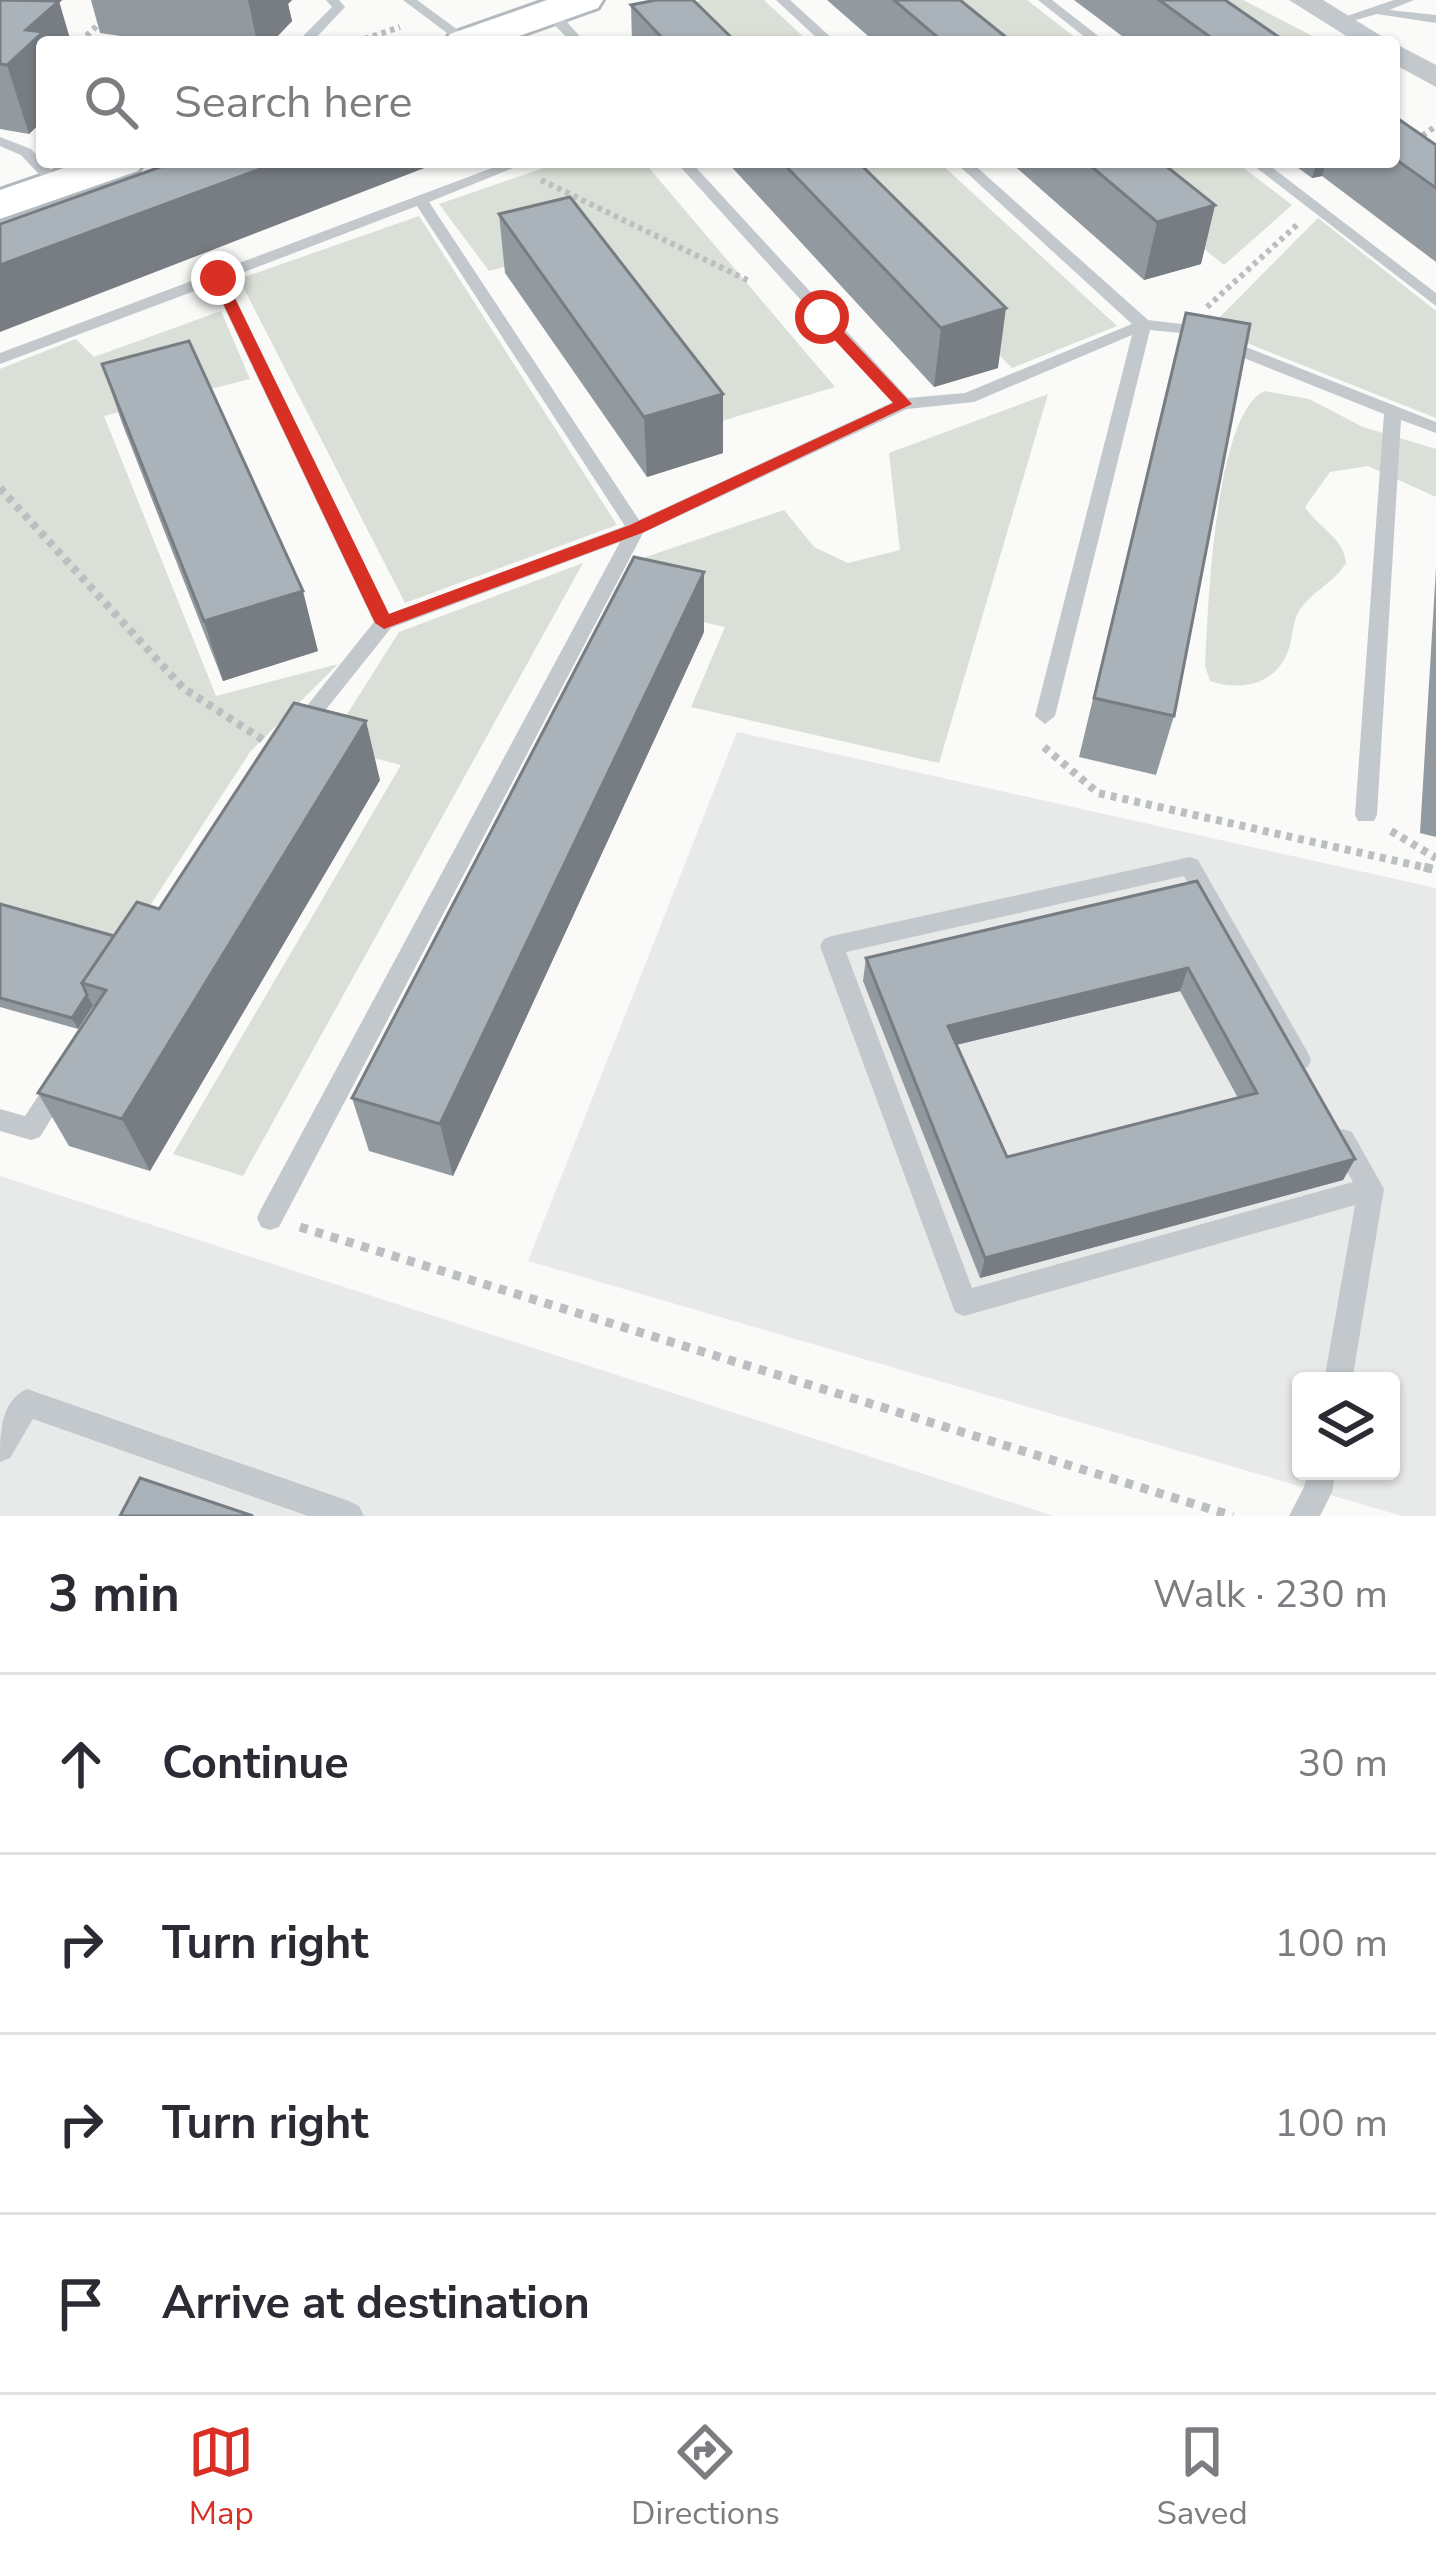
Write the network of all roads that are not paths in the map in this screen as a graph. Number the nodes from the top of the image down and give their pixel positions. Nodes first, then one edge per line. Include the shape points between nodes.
1 (332, 0) edge
2 (409, 0) edge
3 (782, 0) edge
4 (1044, 0) edge
5 (1303, 0) edge
6 (1408, 0) edge
7 (567, 6) edge
8 (1374, 11) junction
9 (1436, 19) edge
10 (1342, 20) junction
11 (310, 36) edge
12 (457, 36) edge
13 (482, 36) edge
14 (576, 36) edge
15 (822, 36) edge
16 (1091, 36) edge
17 (1368, 36) edge
18 (1400, 56) edge
19 (1436, 78) edge
20 (0, 141) edge
21 (36, 162) edge
22 (42, 168) edge
23 (106, 168) edge
24 (510, 168) edge
25 (687, 168) edge
26 (969, 168) edge
27 (1264, 168) edge
28 (58, 185) junction
29 (422, 202) junction
30 (0, 205) edge
31 (218, 278) junction
32 (1436, 302) edge
33 (1143, 326) junction
34 (0, 359) edge
35 (904, 404) junction
36 (1393, 411) junction
37 (1436, 428) edge
38 (636, 529) junction
39 (384, 623) junction
40 (1045, 716) road end
41 (282, 752) edge
42 (1366, 815) road end
43 (69, 1071) edge
44 (0, 1120) edge
45 (1371, 1189) junction
46 (270, 1218) road end
47 (1339, 1372) edge
48 (0, 1448) edge
49 (1320, 1480) edge
50 (349, 1516) edge
51 (1304, 1516) edge

1 - 11 lane via 340,7
2 - 12 lane
3 - 15 lane
4 - 16 lane
5 - 10 street
6 - 8 lane
7 - 13 main road
7 - 14 lane
8 - 9 lane
8 - 10 lane
10 - 17 street
18 - 19 street
20 - 21 lane
22 - 28 lane
23 - 28 main road
24 - 29 lane
25 - 35 lane
26 - 33 lane
27 - 32 lane
28 - 30 main road
29 - 31 lane
29 - 38 lane
31 - 34 lane
31 - 39 lane
33 - 35 lane via 968,398
33 - 36 lane via 1184,328
33 - 40 lane
35 - 38 lane
36 - 37 lane
36 - 42 lane
38 - 39 lane
38 - 46 lane
39 - 41 lane
43 - 44 lane via 31,1129
45 - 45 lane via 964,1303 832,946 1190,866
45 - 47 lane
48 - 50 lane via 27,1403
49 - 51 lane

